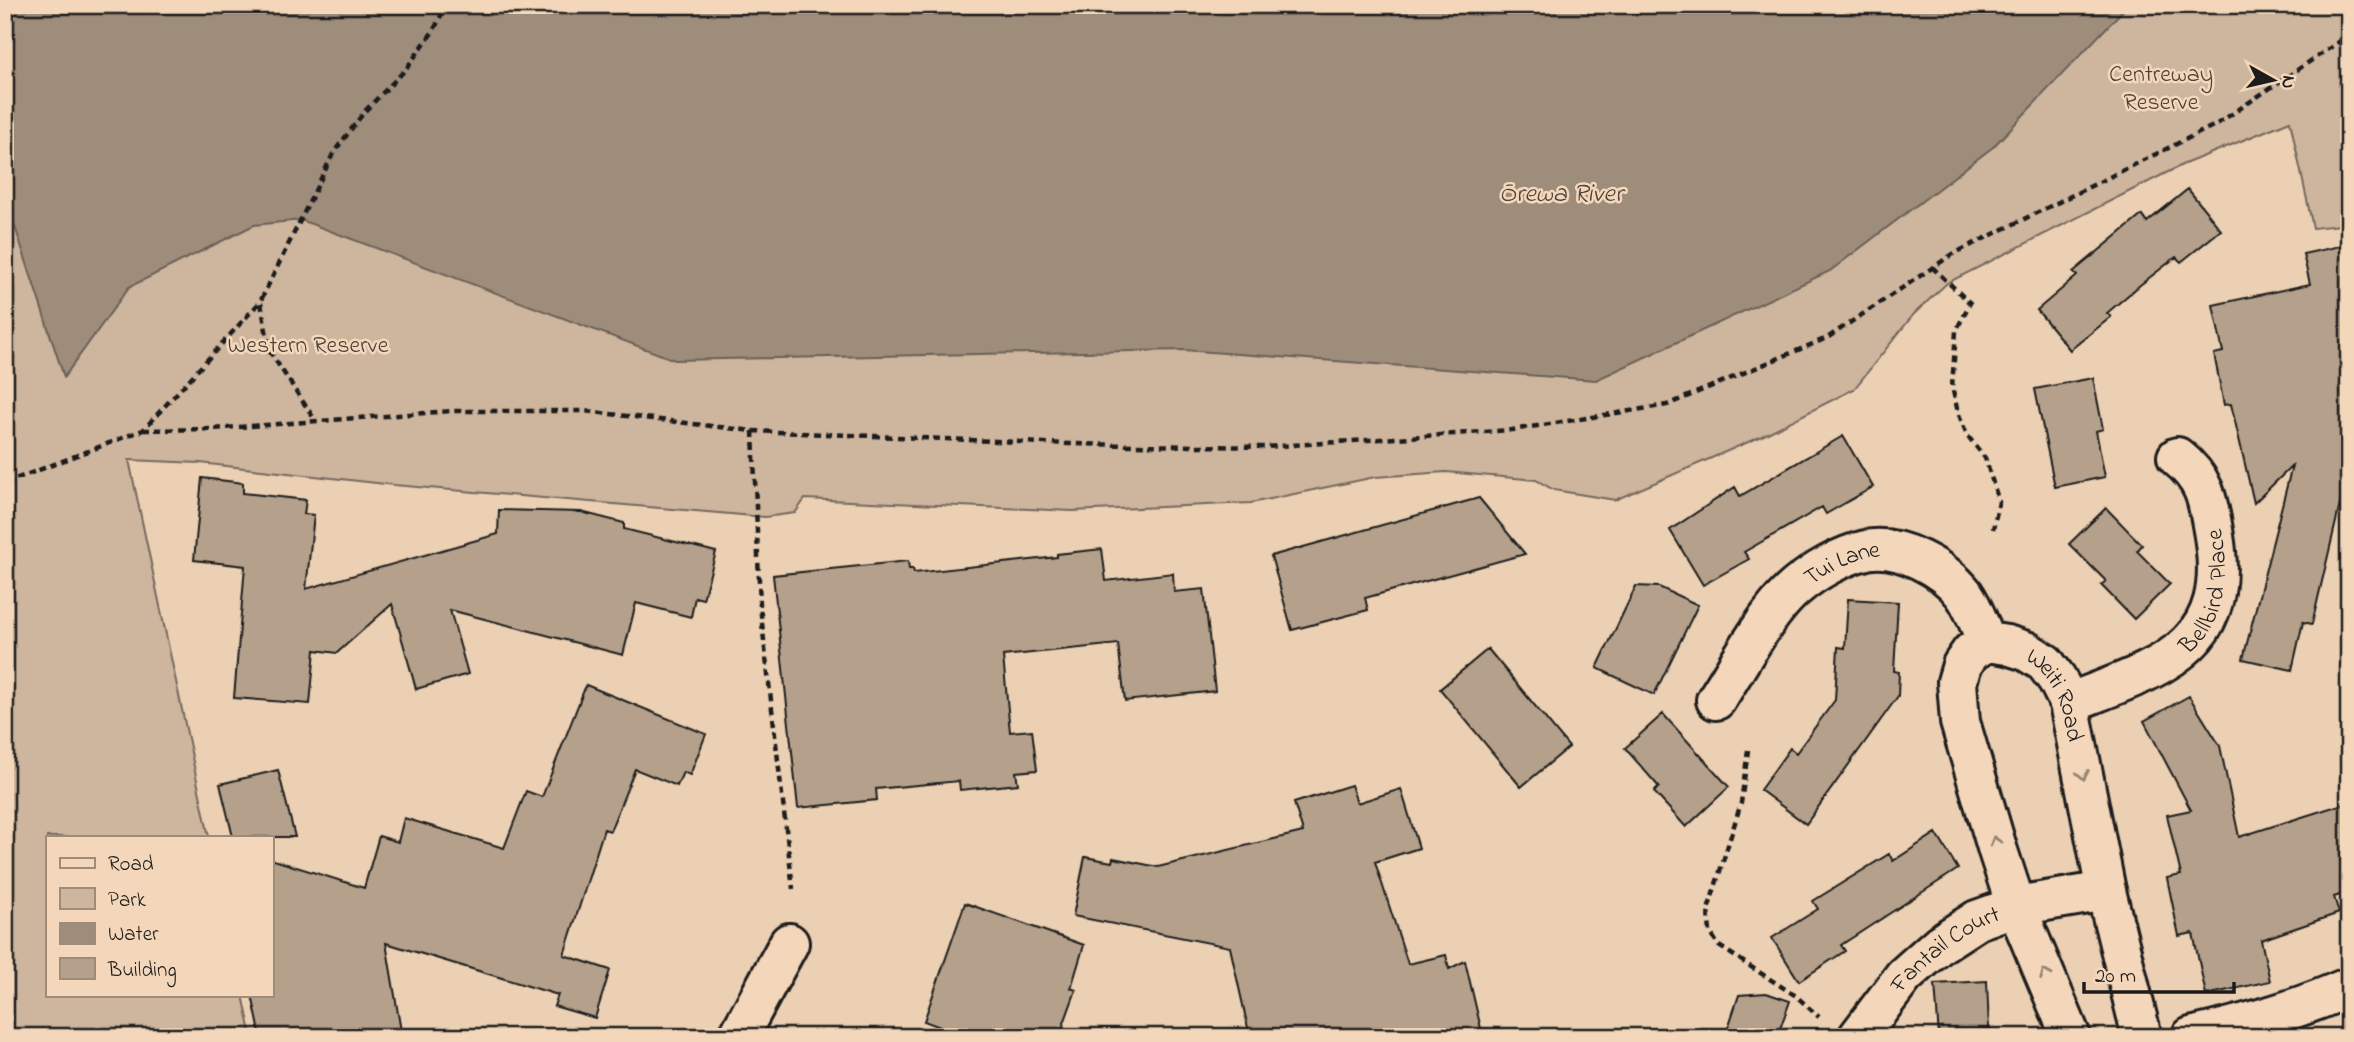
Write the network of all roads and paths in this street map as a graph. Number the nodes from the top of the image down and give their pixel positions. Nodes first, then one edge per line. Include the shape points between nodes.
1 (446, 5) edge
2 (2349, 35) edge
3 (1932, 267) junction
4 (260, 302) junction
5 (315, 421) junction
6 (143, 430) junction
7 (753, 430) junction
8 (2177, 457) dead end
9 (5, 483) edge
10 (1993, 529) dead end
11 (1987, 642) junction
12 (1716, 700) dead end
13 (2069, 703) junction
14 (1748, 750) dead end
15 (793, 889) dead end
16 (2106, 891) junction
17 (2016, 906) junction
18 (789, 943) dead end
19 (2349, 987) edge
20 (1819, 1017) dead end
21 (738, 1037) edge
22 (1858, 1037) edge
23 (2071, 1037) edge
24 (2141, 1037) edge
25 (2191, 1037) edge

1 - 4 path via 407,69 365,111 334,152
2 - 3 path via 2217,124
3 - 7 path via 1827,338 1667,405 1512,430 1265,447 1069,444
3 - 10 path via 1970,303 1956,331 1952,387 1967,435 1985,458 1999,502
4 - 5 path via 270,352
4 - 6 path
5 - 6 path
5 - 7 path via 452,411 585,411
6 - 9 path
7 - 15 path via 760,606
8 - 13 street, Bellbird Place via 2201,481 2218,558 2217,585 2203,629 2187,648 2166,662
11 - 12 street, Tui Lane via 1965,595 1943,572 1912,557 1867,550 1828,565 1794,588
11 - 13 street, Weiti Road via 2017,648 2045,663
17 -> 11 street, Weiti Road via 1960,722 1957,681 1962,665
13 -> 16 street, Weiti Road
14 - 20 path via 1741,803 1709,910 1710,932 1719,946 1796,996
16 - 17 street, Fantail Court
16 - 24 street, Weiti Road
17 - 22 street, Fantail Court via 1977,920 1940,944 1904,976
23 -> 17 street, Weiti Road
18 - 21 street
19 - 25 street via 2262,1020

